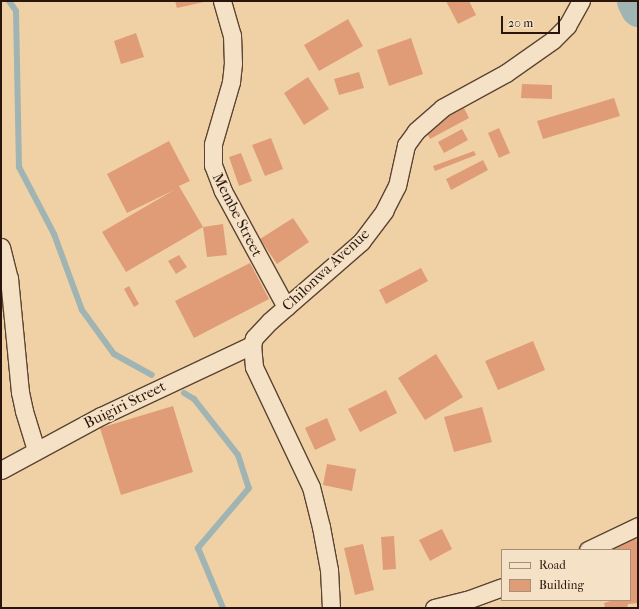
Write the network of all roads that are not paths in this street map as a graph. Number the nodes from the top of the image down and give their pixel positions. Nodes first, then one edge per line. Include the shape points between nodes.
1 (222, 1) edge
2 (581, 1) edge
3 (1, 247) edge
4 (286, 307) junction
5 (252, 345) junction
6 (36, 450) junction
7 (1, 470) edge
8 (638, 526) edge
9 (590, 549) edge
10 (501, 587) edge
11 (331, 608) edge
12 (434, 608) edge

1 - 4 street, Membe Street via 232,35 231,82 213,144 213,165 223,191
2 - 4 street, Chilonwa Avenue via 567,26 553,40 506,73 442,108 416,131 406,145 397,186 384,211 361,242
3 - 6 street via 9,278 22,398
4 - 5 street, Chilonwa Avenue via 260,333
5 - 6 street, Buigiri Street via 101,416
5 - 11 street via 254,367 311,487 322,527 329,570
6 - 7 street, Buigiri Street
8 - 9 street
10 - 12 street via 467,600

